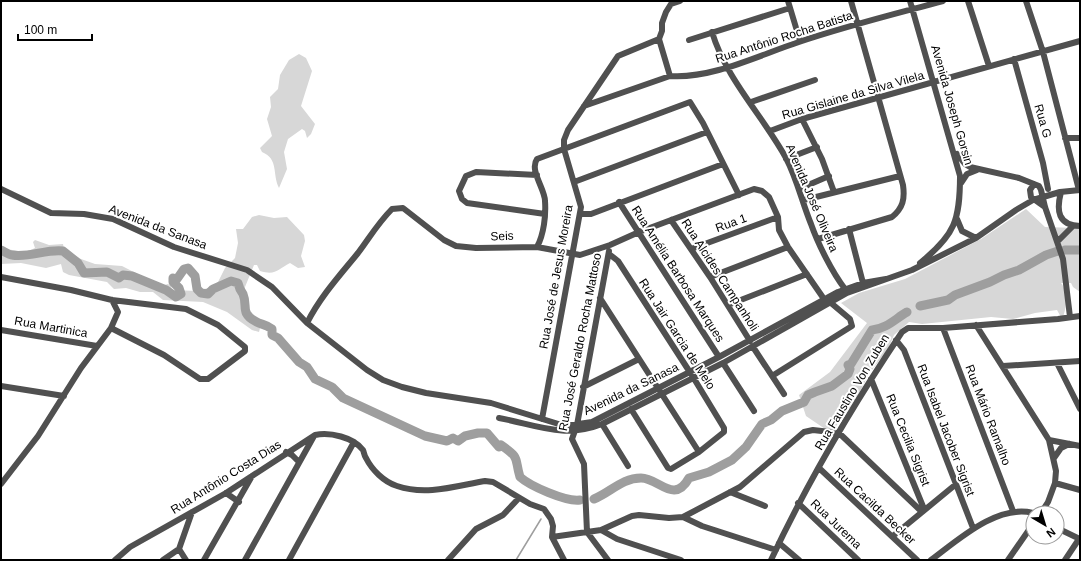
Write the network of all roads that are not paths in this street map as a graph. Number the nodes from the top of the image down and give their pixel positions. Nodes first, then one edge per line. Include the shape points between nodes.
1 (680, 1) edge
2 (788, 1) edge
3 (850, 1) edge
4 (910, 1) edge
5 (944, 1) edge
6 (968, 1) edge
7 (1026, 1) edge
8 (790, 8) junction
9 (913, 9) junction
10 (857, 25) junction
11 (712, 32) junction
12 (659, 39) junction
13 (689, 40) dead end
14 (800, 41) junction
15 (1080, 41) edge
16 (1043, 52) junction
17 (1014, 60) junction
18 (989, 66) junction
19 (726, 67) junction
20 (675, 77) junction
21 (815, 80) dead end
22 (934, 83) junction
23 (879, 98) junction
24 (751, 102) junction
25 (584, 106) junction
26 (802, 119) junction
27 (770, 131) junction
28 (707, 132) junction
29 (1065, 138) junction
30 (1080, 138) edge
31 (817, 147) junction
32 (953, 148) junction
33 (564, 150) junction
34 (786, 159) junction
35 (724, 164) junction
36 (978, 170) junction
37 (537, 175) junction
38 (829, 176) junction
39 (900, 176) junction
40 (574, 182) junction
41 (960, 184) junction
42 (1036, 185) junction
43 (1, 189) edge
44 (799, 189) junction
45 (1048, 189) junction
46 (1079, 190) edge
47 (834, 192) junction
48 (1060, 192) junction
49 (739, 195) junction
50 (1044, 197) junction
51 (804, 200) junction
52 (1033, 200) junction
53 (619, 202) junction
54 (1045, 207) junction
55 (545, 214) junction
56 (581, 214) junction
57 (778, 217) junction
58 (957, 219) junction
59 (671, 220) junction
60 (1077, 226) edge
61 (849, 229) junction
62 (638, 232) junction
63 (976, 238) junction
64 (818, 239) junction
65 (1059, 244) junction
66 (610, 245) junction
67 (537, 247) junction
68 (788, 247) junction
69 (938, 248) junction
70 (691, 249) junction
71 (574, 254) junction
72 (609, 254) junction
73 (942, 255) junction
74 (912, 270) junction
75 (807, 274) junction
76 (1, 277) edge
77 (710, 277) junction
78 (886, 279) junction
79 (863, 283) junction
80 (845, 289) junction
81 (600, 298) junction
82 (824, 299) junction
83 (112, 300) junction
84 (831, 302) junction
85 (728, 305) junction
86 (1080, 316) edge
87 (1070, 317) junction
88 (307, 323) junction
89 (976, 325) junction
90 (111, 328) junction
91 (943, 328) junction
92 (1, 330) edge
93 (896, 340) junction
94 (751, 344) junction
95 (97, 346) junction
96 (639, 359) junction
97 (721, 360) junction
98 (1080, 361) edge
99 (1057, 363) junction
100 (1017, 365) junction
101 (1003, 366) junction
102 (691, 375) junction
103 (772, 376) junction
104 (872, 379) junction
105 (1012, 380) junction
106 (1, 386) edge
107 (583, 386) junction
108 (659, 388) junction
109 (663, 394) junction
110 (784, 394) dead end
111 (64, 396) junction
112 (631, 409) junction
113 (1080, 409) edge
114 (754, 412) dead end
115 (499, 418) dead end
116 (542, 419) junction
117 (602, 424) junction
118 (576, 428) junction
119 (839, 433) junction
120 (315, 435) junction
121 (1048, 440) junction
122 (354, 442) junction
123 (1069, 444) junction
124 (1080, 446) edge
125 (286, 452) junction
126 (698, 452) junction
127 (1054, 458) junction
128 (299, 462) junction
129 (628, 466) dead end
130 (819, 468) junction
131 (4, 476) edge
132 (253, 476) junction
133 (1055, 483) junction
134 (1, 484) edge
135 (955, 485) junction
136 (1080, 490) edge
137 (730, 492) junction
138 (226, 493) junction
139 (518, 498) junction
140 (239, 502) junction
141 (798, 504) junction
142 (1046, 505) edge
143 (765, 506) dead end
144 (922, 510) junction
145 (1013, 511) junction
146 (192, 512) junction
147 (1025, 512) edge
148 (684, 517) junction
149 (973, 528) junction
150 (601, 530) junction
151 (587, 532) junction
152 (1065, 532) edge
153 (893, 536) junction
154 (1025, 536) edge
155 (552, 537) junction
156 (1080, 539) edge
157 (779, 542) junction
158 (179, 549) junction
159 (776, 550) junction
160 (562, 559) edge
161 (115, 560) edge
162 (163, 560) edge
163 (186, 560) edge
164 (204, 560) edge
165 (245, 560) edge
166 (289, 560) edge
167 (448, 560) edge
168 (608, 560) edge
169 (681, 560) edge
170 (771, 560) edge
171 (799, 560) edge
172 (858, 560) edge
173 (916, 560) edge
174 (931, 560) edge
175 (1008, 560) edge
176 (1065, 560) edge

1 - 12 street via 671,4 666,12
2 - 8 street
3 - 10 street
4 - 9 street, Avenida Joseph Gorsin
5 - 9 street, Rua Antônio Rocha Batista
6 - 18 street
7 - 16 street
8 - 11 street
8 - 14 street
9 - 10 street, Rua Antônio Rocha Batista
9 - 22 street, Avenida Joseph Gorsin
10 - 14 street, Rua Antônio Rocha Batista
10 - 23 street
11 - 13 street
11 - 19 street, Avenida José Oliveira
12 - 20 street
12 - 25 street, Rua José de Jesus Moreira via 618,56
14 - 19 street, Rua Antônio Rocha Batista
15 - 16 street, Rua Gislaine da Silva Vilela
16 - 17 street, Rua Gislaine da Silva Vilela
16 - 29 street
17 - 18 street, Rua Gislaine da Silva Vilela
17 - 45 street, Rua G via 1044,164
18 - 22 street, Rua Gislaine da Silva Vilela
19 - 20 street, Rua Antônio Rocha Batista via 694,76
19 - 24 street, Avenida José Oliveira
20 - 25 street, Rua Antônio Rocha Batista
21 - 24 street
22 - 23 street, Rua Gislaine da Silva Vilela
22 - 32 street, Avenida Joseph Gorsin
23 - 26 street, Rua Gislaine da Silva Vilela
23 - 39 street
24 - 27 street, Avenida José Oliveira
25 - 33 street, Rua José de Jesus Moreira via 568,130
26 - 27 street, Rua Gislaine da Silva Vilela
26 - 31 street
27 - 34 street, Avenida José Oliveira
28 - 33 street via 690,102
28 - 35 street
28 - 40 street
29 - 30 street
29 - 46 street
31 - 34 street
31 - 38 street
32 - 36 street via 965,164
32 - 41 street, Avenida Joseph Gorsin via 959,168
33 - 37 street via 537,159 534,165
33 - 40 street, Rua José de Jesus Moreira
34 - 44 street, Avenida José Oliveira
35 - 49 street
35 - 53 street
36 - 41 street via 966,174
36 - 42 street via 1006,175
37 - 55 street via 545,199
37 - 55 street via 476,172 466,176 459,191 462,199 468,202
38 - 44 street
38 - 47 street
39 - 47 street
39 - 61 street via 904,198 897,213 892,218
40 - 56 street, Rua José de Jesus Moreira via 580,200
41 - 58 street, Avenida Joseph Gorsin
42 - 45 street
42 - 50 street
42 - 52 street via 1030,190
43 - 88 street, Avenida da Sanasa via 51,213 84,214 113,219 174,247 247,270 272,287
44 - 51 street, Avenida José Oliveira
45 - 48 street
46 - 48 street
47 - 51 street
48 - 50 street
48 - 60 street via 1058,202 1061,217 1066,223
49 - 57 street, Seis via 754,189 762,191 769,197
49 - 59 street, Seis
50 - 52 street
50 - 54 street
51 - 64 street, Avenida José Oliveira via 811,226
52 - 54 street
52 - 63 street
53 - 56 street via 590,214
53 - 62 street, Rua Amélia Barbosa Marques
54 - 65 street
55 - 67 street
56 - 71 street, Rua José de Jesus Moreira
57 - 68 street, Seis via 779,230
57 - 70 street, Rua 1
58 - 63 street via 962,231
58 - 69 street, Avenida Joseph Gorsin
59 - 62 street, Seis
59 - 70 street, Rua Alcides Campanholi
60 - 65 street
61 - 64 street
61 - 79 street
62 - 66 street, Seis
62 - 97 street, Rua Amélia Barbosa Marques
63 - 73 street
64 - 80 street, Avenida José Oliveira via 836,277
65 - 87 street
66 - 71 street, Seis via 586,254
66 - 72 street, Rua José Geraldo Rocha Mattoso
67 - 71 street, Seis
67 - 88 street, Seis via 456,246 444,240 403,208 392,209 378,222 360,250 318,302
68 - 75 street, Seis
68 - 77 street
69 - 73 street
69 - 74 street, Avenida Joseph Gorsin
70 - 77 street, Rua Alcides Campanholi
71 - 116 street, Rua José de Jesus Moreira
72 - 81 street, Rua José Geraldo Rocha Mattoso
72 - 102 street, Rua Jair Garcia de Melo via 618,261
73 - 74 street
74 - 78 street
75 - 82 street, Seis
75 - 85 street
76 - 83 street
77 - 85 street, Rua Alcides Campanholi
78 - 79 street, Avenida da Sanasa
78 - 84 street, Avenida da Sanasa
79 - 80 street, Avenida da Sanasa
80 - 82 street, Avenida da Sanasa
81 - 96 street
81 - 107 street, Rua José Geraldo Rocha Mattoso
82 - 94 street, Avenida da Sanasa
83 - 90 street via 118,312
83 - 90 street via 186,309 218,325 244,345 245,350 208,379 203,380 164,355
84 - 94 street, Avenida da Sanasa
84 - 103 street via 850,319 852,326
85 - 94 street, Rua Alcides Campanholi
86 - 87 street, Rua Faustino Von Zuben
87 - 89 street, Rua Faustino Von Zuben
88 - 116 street, Avenida da Sanasa via 383,380 426,393 492,403
89 - 91 street, Rua Faustino Von Zuben
89 - 101 street
90 - 95 street
91 - 93 street, Rua Faustino Von Zuben via 908,328
91 - 145 street, Rua Mário Ramalho
92 - 95 street, Rua Martinica
93 - 104 street, Rua Faustino Von Zuben
93 - 135 street, Rua Isabel Jacober Sigrist via 904,350
94 - 97 street, Avenida da Sanasa
94 - 103 street, Rua Alcides Campanholi
95 - 111 street
96 - 107 street
96 - 108 street
97 - 102 street, Avenida da Sanasa
97 - 114 street, Rua Amélia Barbosa Marques
98 - 99 street
99 - 100 street
99 - 113 street
100 - 101 street
100 - 105 street via 1013,369
101 - 105 street
102 - 108 street, Avenida da Sanasa
102 - 109 street, Avenida da Sanasa
102 - 126 street, Rua Jair Garcia de Melo via 724,428 722,434
103 - 110 street, Rua Alcides Campanholi
104 - 119 street, Rua Faustino Von Zuben
104 - 144 street, Rua Cecilia Sigrist
105 - 121 street
106 - 111 street
107 - 118 street, Rua José Geraldo Rocha Mattoso
108 - 109 street
108 - 118 street, Avenida da Sanasa
109 - 112 street, Avenida da Sanasa
109 - 126 street
111 - 131 street via 38,436
112 - 117 street, Avenida da Sanasa
112 - 126 street via 668,468 674,469
115 - 118 street, Avenida da Sanasa via 561,431
116 - 118 street, Avenida da Sanasa
117 - 118 street, Avenida da Sanasa
117 - 129 street
118 - 151 street, Rua José Geraldo Rocha Mattoso via 572,439 584,464
119 - 130 street, Rua Faustino Von Zuben
119 - 137 street via 814,430 804,432 753,477
119 - 144 street
120 - 122 street via 330,434
120 - 125 street, Rua Antônio Costa Dias
120 - 128 street
121 - 123 street
121 - 127 street
122 - 139 street via 364,451 365,457 378,473 395,486 425,491 485,481 506,489
122 - 166 street
123 - 124 street
123 - 127 street via 1060,448
125 - 128 street
125 - 132 street, Rua Antônio Costa Dias
127 - 133 street
128 - 165 street
130 - 141 street, Rua Faustino Von Zuben
130 - 153 street, Rua Cacilda Becker
131 - 134 street
132 - 138 street, Rua Antônio Costa Dias
132 - 140 street
133 - 136 street
133 - 142 street
135 - 144 street
135 - 149 street, Rua Isabel Jacober Sigrist
137 - 143 street
137 - 148 street
138 - 140 street
138 - 146 street, Rua Antônio Costa Dias
139 - 155 street via 544,508 553,526
139 - 167 street via 503,515 476,529
140 - 164 street
141 - 157 street, Rua Faustino Von Zuben
141 - 172 street, Rua Jurema
144 - 153 street
145 - 147 street
145 - 149 street
146 - 158 street
146 - 161 street, Rua Antônio Costa Dias via 130,547
148 - 150 street via 632,516
148 - 159 street via 702,526
149 - 174 street
150 - 151 street
150 - 169 street via 617,539
151 - 155 street
151 - 168 street
152 - 156 street
153 - 173 street, Rua Cacilda Becker
154 - 175 street
155 - 160 street
156 - 176 street
157 - 159 street, Rua Faustino Von Zuben
157 - 171 street
158 - 162 street
158 - 163 street
159 - 170 street, Rua Faustino Von Zuben

